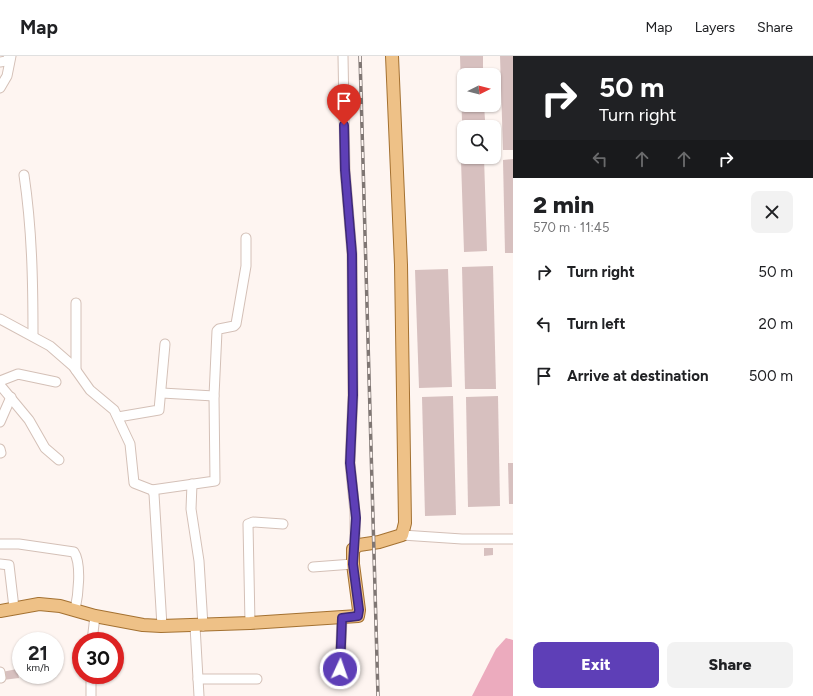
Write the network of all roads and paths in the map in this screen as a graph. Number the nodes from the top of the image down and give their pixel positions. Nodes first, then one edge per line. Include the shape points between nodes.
1 (10, 56) edge
2 (343, 56) edge
3 (392, 56) edge
4 (0, 62) edge
5 (0, 88) edge
6 (24, 175) dead end
7 (246, 238) dead end
8 (76, 303) dead end
9 (0, 319) edge
10 (33, 336) junction
11 (165, 344) dead end
12 (76, 370) junction
13 (0, 381) edge
14 (56, 382) dead end
15 (0, 385) edge
16 (162, 393) junction
17 (214, 396) junction
18 (11, 397) junction
19 (118, 417) junction
20 (0, 422) edge
21 (59, 460) dead end
22 (192, 484) junction
23 (152, 490) junction
24 (283, 524) dead end
25 (402, 535) junction
26 (513, 539) edge
27 (0, 546) edge
28 (355, 547) junction
29 (0, 564) edge
30 (353, 564) junction
31 (312, 567) dead end
32 (14, 608) junction
33 (75, 610) junction
34 (0, 611) edge
35 (95, 616) junction
36 (342, 618) junction
37 (250, 623) junction
38 (162, 626) junction
39 (199, 626) junction
40 (93, 632) edge
41 (340, 669) dead end
42 (257, 679) dead end
43 (198, 680) junction
44 (91, 684) edge
45 (91, 696) edge
46 (199, 696) edge

1 - 4 street via 6,61
1 - 5 street via 8,76
2 - 28 street via 345,170 352,254 353,395 350,456 356,518
3 - 25 main road via 401,265 406,517
6 - 10 street via 32,235
7 - 17 street via 246,266 236,324 218,330
8 - 12 street
9 - 10 street
10 - 12 street via 50,346
11 - 16 street
12 - 19 street via 90,390 111,407
13 - 14 street via 18,374
15 - 18 street
16 - 17 street
16 - 19 street via 158,411
17 - 22 street via 215,480
18 - 20 street
18 - 21 street via 32,423 45,448
19 - 23 street via 131,448 134,483
22 - 23 street
22 - 39 street via 191,510 199,561
23 - 38 street
24 - 37 street via 248,524
25 - 26 street
25 - 28 main road
27 - 33 street via 26,544 74,552 77,558 79,589
28 - 30 main road
29 - 32 street via 10,566
30 - 31 street
30 - 36 main road via 359,614 355,617
32 - 33 main road via 39,604
32 - 34 main road
33 - 35 main road
35 - 38 main road via 143,626
35 - 40 street
36 - 37 main road
36 - 41 street
37 - 39 main road
38 - 39 main road
39 - 43 street
42 - 43 street
43 - 46 street
44 - 45 street

